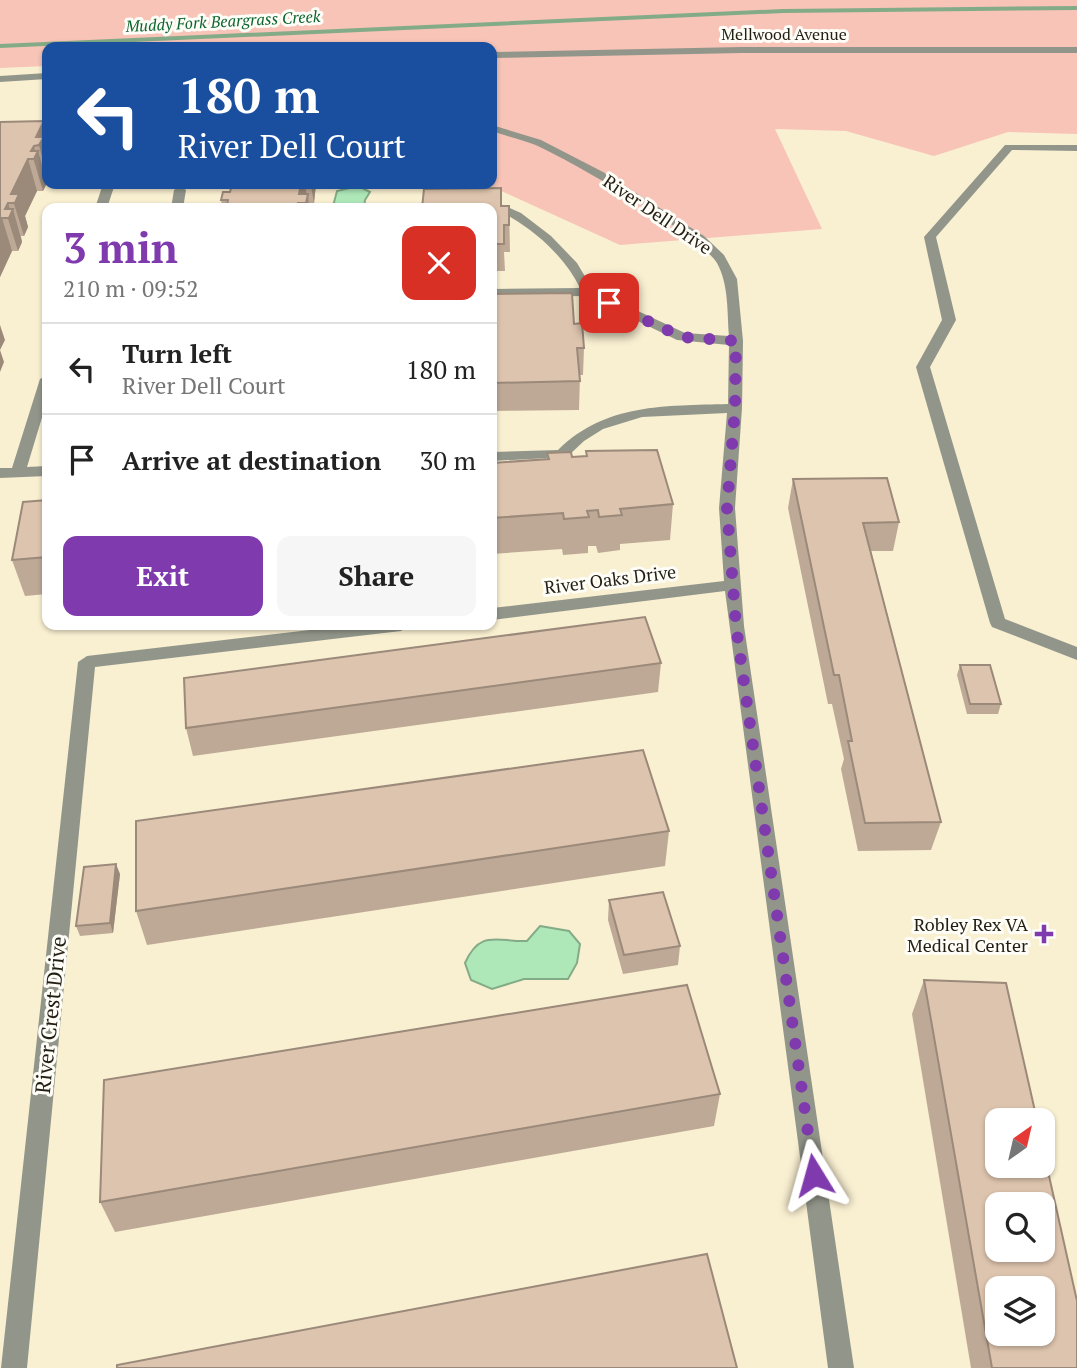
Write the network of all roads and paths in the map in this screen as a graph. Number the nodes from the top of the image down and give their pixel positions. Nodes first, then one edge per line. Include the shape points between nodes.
1 (1077, 50) edge
2 (497, 55) edge
3 (42, 76) edge
4 (0, 79) edge
5 (497, 130) edge
6 (1077, 148) edge
7 (180, 190) dead end
8 (472, 199) edge
9 (178, 203) edge
10 (484, 203) edge
11 (497, 207) edge
12 (588, 292) junction
13 (497, 293) edge
14 (736, 341) junction
15 (42, 395) edge
16 (735, 408) junction
17 (497, 456) edge
18 (42, 471) edge
19 (18, 472) junction
20 (0, 473) edge
21 (733, 585) junction
22 (497, 613) edge
23 (359, 630) edge
24 (1077, 654) edge
25 (14, 1368) edge
26 (841, 1368) edge

1 - 2 street, Mellwood Avenue
3 - 4 street
5 - 14 street, River Dell Drive via 571,158 711,248 731,279
6 - 24 street via 1009,147 930,237 949,320 923,367 998,623
7 - 9 street
8 - 10 street
11 - 12 street via 520,215 582,276
12 - 13 street
12 - 14 street via 682,337
14 - 16 street, River Dell Drive
15 - 19 street
16 - 17 street via 623,416 575,438 562,454
16 - 21 street, River Dell Drive via 727,508
18 - 19 street
19 - 20 street
21 - 22 street, River Oaks Drive
21 - 26 street, River Dell Drive
23 - 25 street, River Crest Drive via 87,662

